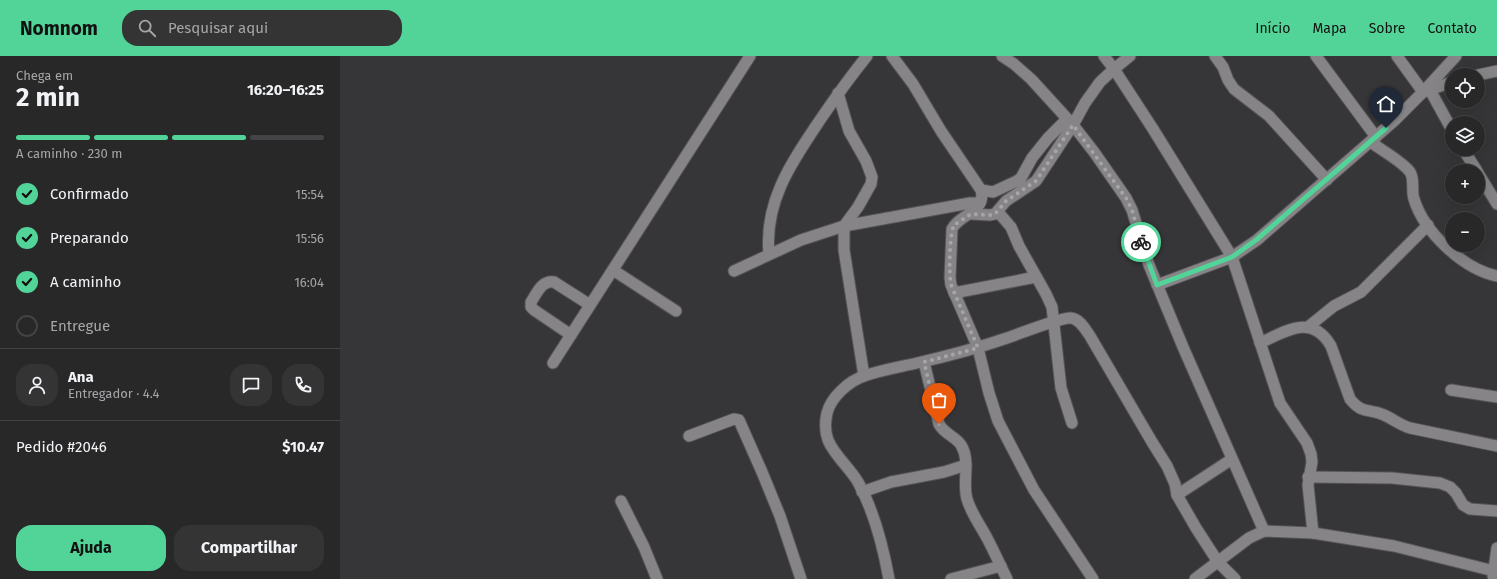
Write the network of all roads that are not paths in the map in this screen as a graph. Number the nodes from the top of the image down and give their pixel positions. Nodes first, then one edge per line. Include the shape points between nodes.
1 (750, 56) edge
2 (867, 56) edge
3 (892, 56) edge
4 (1002, 56) edge
5 (1104, 56) edge
6 (1130, 56) edge
7 (1215, 56) edge
8 (1316, 56) edge
9 (1397, 56) edge
10 (1456, 56) edge
11 (1114, 69) junction
12 (1497, 71) edge
13 (1485, 74) edge
14 (1445, 85) edge
15 (1427, 91) junction
16 (838, 93) junction
17 (1445, 119) edge
18 (1070, 122) junction
19 (1374, 140) junction
20 (1327, 180) junction
21 (1485, 185) edge
22 (981, 190) junction
23 (980, 203) junction
24 (1497, 204) edge
25 (998, 212) junction
26 (971, 214) junction
27 (1428, 224) junction
28 (844, 226) junction
29 (769, 254) junction
30 (1232, 257) junction
31 (613, 270) junction
32 (734, 271) dead end
33 (1497, 276) edge
34 (1036, 277) junction
35 (1157, 285) junction
36 (954, 294) junction
37 (590, 305) junction
38 (676, 311) dead end
39 (1054, 322) junction
40 (1308, 327) junction
41 (571, 335) junction
42 (1260, 343) junction
43 (978, 348) junction
44 (924, 362) junction
45 (553, 363) dead end
46 (864, 376) junction
47 (1451, 390) dead end
48 (1497, 397) edge
49 (1072, 423) dead end
50 (688, 436) dead end
51 (1497, 446) edge
52 (1232, 459) junction
53 (966, 465) junction
54 (1308, 477) junction
55 (862, 492) junction
56 (1177, 495) junction
57 (621, 501) dead end
58 (1497, 511) edge
59 (1264, 531) junction
60 (1313, 533) junction
61 (1497, 548) edge
62 (1218, 562) junction
63 (1001, 566) junction
64 (1495, 574) edge
65 (657, 579) edge
66 (801, 579) edge
67 (890, 579) edge
68 (951, 579) edge
69 (1007, 579) edge
70 (1093, 579) edge
71 (1195, 579) edge
72 (1235, 579) edge

1 - 31 street
2 - 16 street
3 - 22 street via 913,84
4 - 18 street via 1031,79
5 - 11 street
6 - 11 street
7 - 20 street via 1234,89 1269,116
8 - 19 street
9 - 15 street
10 - 15 street
11 - 18 street via 1100,82
11 - 30 street
12 - 13 street
14 - 15 street
15 - 17 street
15 - 19 street
16 - 28 street via 849,131 872,177 871,184 858,207
16 - 29 street via 799,152 776,194 768,225
18 - 22 street via 1048,138 1032,158 1021,178 994,192
18 - 25 street via 1036,181 1006,201
18 - 35 street via 1126,198
19 - 20 street
19 - 27 street via 1411,173 1414,199
20 - 30 street
21 - 24 street
22 - 23 street
23 - 26 street
23 - 28 street
25 - 26 street via 990,215
25 - 34 street via 1011,227
26 - 36 street via 952,229 950,278
27 - 33 street via 1442,242 1459,257 1482,271
27 - 40 street via 1361,292 1334,306
28 - 29 street
28 - 46 street via 844,250
29 - 32 street
30 - 35 street
30 - 42 street
31 - 37 street
31 - 38 street
34 - 36 street
34 - 39 street via 1052,307
35 - 52 street
36 - 43 street
37 - 41 street
37 - 41 street via 554,282 548,281 531,302 534,310
39 - 43 street
39 - 49 street via 1061,388
39 - 56 street via 1070,318 1082,324 1167,466
40 - 42 street via 1289,329
40 - 51 street via 1327,339 1344,386 1355,406 1381,414 1410,428
41 - 45 street
42 - 54 street via 1280,402 1307,443 1311,454 1312,462
43 - 44 street
43 - 70 street via 998,421 1034,490
44 - 46 street
44 - 53 street via 939,424 942,430 960,444
46 - 55 street via 839,393 831,403 825,424 830,444 850,470
47 - 48 street
50 - 66 street via 734,419 739,420 780,516
52 - 56 street
52 - 59 street
53 - 55 street via 891,482
53 - 63 street via 966,493 969,506
54 - 58 street via 1392,478 1440,483 1450,487 1462,505 1470,509
54 - 60 street
55 - 67 street via 882,546
56 - 62 street
57 - 65 street via 644,546
59 - 60 street
59 - 62 street via 1249,538
60 - 64 street via 1394,546
61 - 64 street
62 - 71 street
62 - 72 street
63 - 68 street
63 - 69 street

